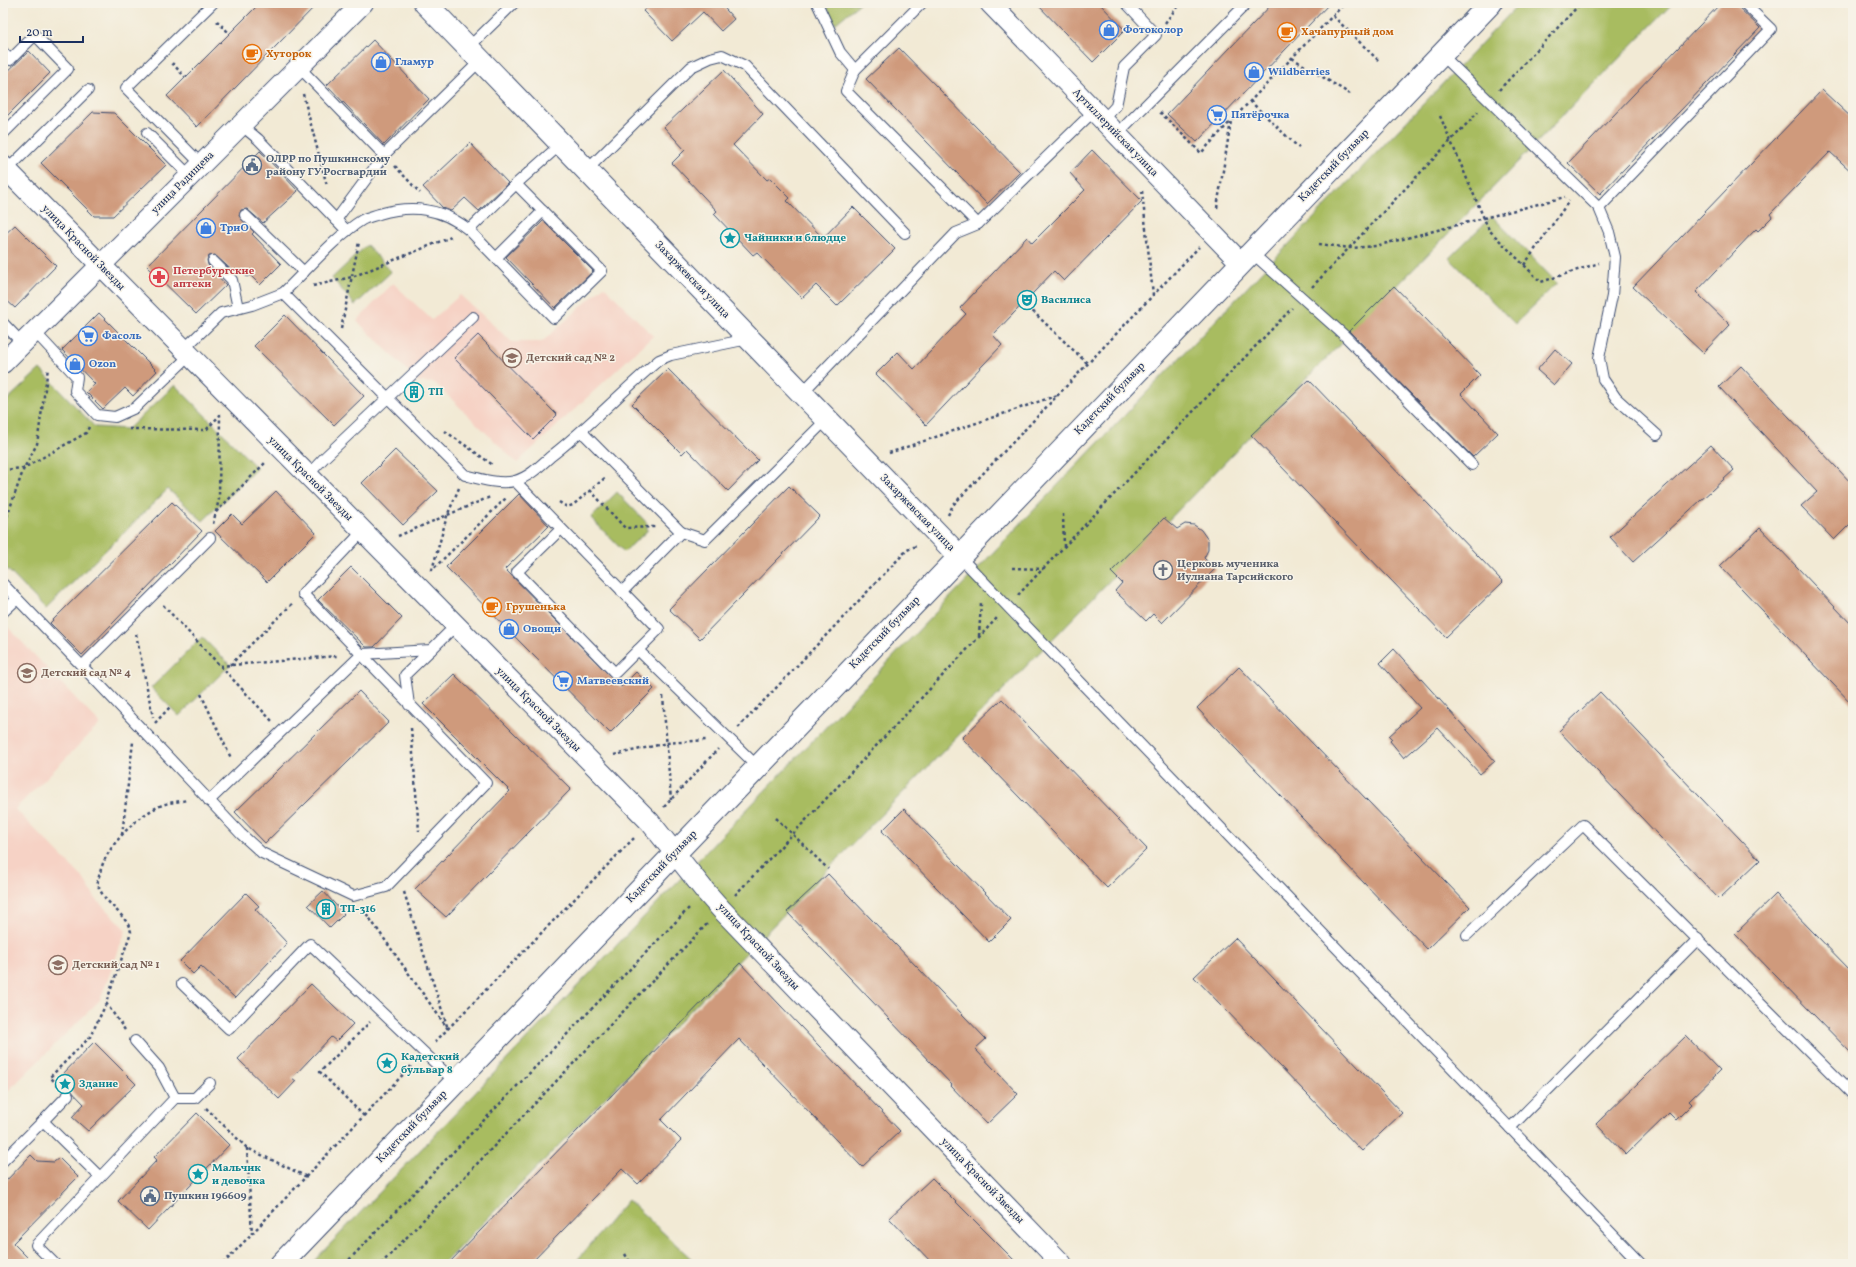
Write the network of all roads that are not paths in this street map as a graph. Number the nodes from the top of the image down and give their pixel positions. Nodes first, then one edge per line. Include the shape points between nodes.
1 (213, 3) edge
2 (363, 3) edge
3 (425, 3) edge
4 (514, 3) edge
5 (817, 3) edge
6 (922, 3) edge
7 (990, 3) edge
8 (1126, 3) edge
9 (1247, 3) edge
10 (1490, 3) edge
11 (1744, 3) edge
12 (3, 52) edge
13 (474, 54) junction
14 (1441, 54) junction
15 (299, 67) junction
16 (855, 70) junction
17 (88, 90) dead end
18 (1099, 116) junction
19 (241, 125) junction
20 (147, 133) dead end
21 (3, 134) edge
22 (1117, 134) junction
23 (561, 144) junction
24 (384, 155) junction
25 (5, 168) edge
26 (196, 170) junction
27 (587, 170) junction
28 (516, 184) junction
29 (1599, 208) junction
30 (543, 211) junction
31 (245, 215) dead end
32 (336, 220) junction
33 (978, 224) junction
34 (469, 230) junction
35 (347, 231) junction
36 (905, 233) dead end
37 (496, 258) junction
38 (1246, 258) junction
39 (213, 261) dead end
40 (101, 266) junction
41 (304, 272) junction
42 (283, 293) junction
43 (238, 308) junction
44 (473, 317) dead end
45 (3, 323) edge
46 (29, 338) junction
47 (748, 339) junction
48 (186, 353) junction
49 (3, 363) edge
50 (801, 394) junction
51 (387, 398) junction
52 (826, 420) junction
53 (582, 432) junction
54 (1657, 435) dead end
55 (1472, 465) dead end
56 (307, 476) junction
57 (517, 483) junction
58 (561, 529) junction
59 (362, 532) junction
60 (681, 532) junction
61 (210, 538) road end
62 (959, 556) junction
63 (3, 584) edge
64 (622, 592) junction
65 (17, 599) junction
66 (3, 612) edge
67 (455, 626) junction
68 (431, 650) junction
69 (638, 650) junction
70 (362, 654) junction
71 (82, 666) junction
72 (409, 705) junction
73 (758, 766) junction
74 (207, 799) junction
75 (675, 854) junction
76 (1467, 935) dead end
77 (1698, 940) junction
78 (182, 984) dead end
79 (135, 1041) road end
80 (455, 1082) junction
81 (210, 1083) dead end
82 (68, 1095) road end
83 (1853, 1095) edge
84 (175, 1098) junction
85 (43, 1120) junction
86 (1510, 1128) junction
87 (3, 1161) edge
88 (100, 1178) junction
89 (55, 1264) edge
90 (281, 1264) edge
91 (1062, 1264) edge
92 (1641, 1264) edge

1 - 26 lane via 126,88
2 - 15 street, улица Радищева
3 - 13 street, Захаржевская улица
4 - 13 lane
5 - 16 lane via 840,52
6 - 16 lane
7 - 18 street, Артиллерийская улица
8 - 18 lane via 1156,35 1124,67 1116,106
9 - 22 lane
10 - 14 street, Кадетский бульвар
11 - 29 lane via 1771,29
12 - 21 lane via 10,60 36,35 68,69
13 - 23 street, Захаржевская улица
13 - 24 lane
14 - 29 lane
14 - 38 street, Кадетский бульвар
15 - 19 street, улица Радищева
15 - 24 lane
16 - 33 lane via 846,91
17 - 25 lane
18 - 22 street, Артиллерийская улица
18 - 33 lane
19 - 26 street, улица Радищева
19 - 32 lane via 258,139
20 - 26 lane
22 - 38 street, Артиллерийская улица
23 - 27 street, Захаржевская улица
23 - 28 lane
24 - 32 lane
25 - 40 street, улица Красной Звезды
26 - 40 street, улица Радищева
27 - 36 lane via 691,67 722,55 745,66
27 - 47 street, Захаржевская улица
28 - 30 lane
28 - 34 lane
29 - 54 lane via 1609,232 1615,257 1612,296 1599,358 1603,379 1616,398
30 - 37 lane
30 - 37 lane via 602,270 554,318
31 - 41 lane
32 - 35 lane
33 - 50 lane via 956,233
34 - 35 lane via 456,219 420,208 389,211 363,219
34 - 37 lane
35 - 41 lane
38 - 55 lane via 1344,336
38 - 62 street, Кадетский бульвар
39 - 43 lane via 232,280
40 - 46 street, улица Радищева
40 - 48 street, улица Красной Звезды
41 - 42 lane
42 - 43 lane
42 - 51 lane
43 - 48 lane via 221,313
44 - 51 lane
45 - 46 lane
46 - 48 lane via 50,348 78,377 75,391 97,415 115,417 135,408
46 - 49 street, улица Радищева
47 - 50 street, Захаржевская улица
47 - 53 lane via 671,355 659,360
48 - 56 street, улица Красной Звезды
50 - 52 street, Захаржевская улица
51 - 56 lane
51 - 57 lane via 465,474 483,480
52 - 60 lane via 705,540
52 - 62 street, Захаржевская улица
53 - 57 lane
53 - 60 lane
56 - 59 street, улица Красной Звезды
57 - 58 lane
58 - 64 lane
58 - 69 lane via 517,572 615,673
59 - 67 street, улица Красной Звезды
59 - 70 lane via 303,594
60 - 64 lane
61 - 71 lane
62 - 73 street, Кадетский бульвар
62 - 86 lane
63 - 65 lane
64 - 69 lane via 659,629
65 - 66 lane
65 - 71 lane
67 - 68 lane
67 - 75 street, улица Красной Звезды via 650,822
68 - 70 lane
68 - 72 lane via 405,675
69 - 73 lane
70 - 72 lane
70 - 74 lane via 282,732
71 - 74 lane
72 - 74 lane via 486,783 386,886 353,896 262,853
73 - 75 street, Кадетский бульвар
75 - 80 street, Кадетский бульвар
75 - 91 street, улица Красной Звезды via 705,892 748,938
76 - 77 lane via 1582,825
77 - 83 lane
77 - 86 lane
78 - 80 lane via 229,1029 310,944
79 - 84 lane via 159,1068
80 - 90 street, Кадетский бульвар
81 - 84 lane via 195,1098
82 - 85 lane
84 - 88 lane
85 - 87 lane
85 - 88 lane
86 - 92 lane
88 - 89 lane via 36,1245

